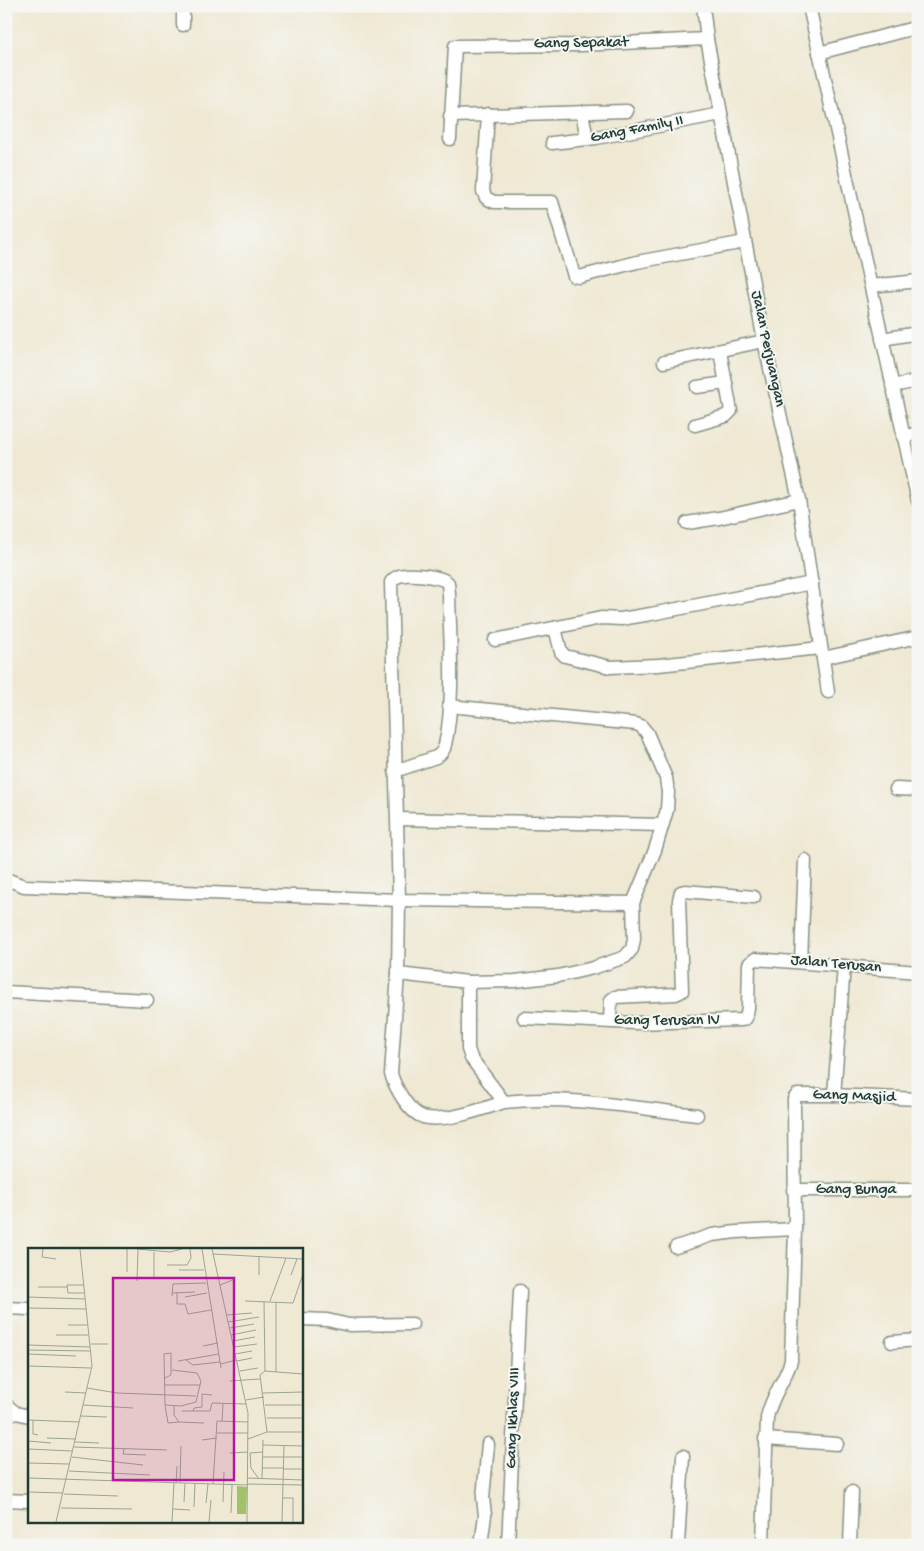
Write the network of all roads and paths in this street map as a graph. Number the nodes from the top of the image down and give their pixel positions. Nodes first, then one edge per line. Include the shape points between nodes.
1 (183, 6) edge
2 (703, 6) edge
3 (809, 6) edge
4 (183, 26) dead end
5 (918, 27) edge
6 (707, 39) junction
7 (819, 54) junction
8 (627, 111) dead end
9 (582, 112) junction
10 (488, 114) junction
11 (721, 114) junction
12 (450, 116) junction
13 (450, 139) dead end
14 (588, 139) junction
15 (552, 143) dead end
16 (745, 242) junction
17 (918, 281) edge
18 (871, 286) junction
19 (918, 333) edge
20 (882, 339) junction
21 (764, 341) junction
22 (720, 351) junction
23 (664, 362) dead end
24 (918, 381) edge
25 (726, 383) junction
26 (892, 386) junction
27 (697, 387) dead end
28 (695, 424) dead end
29 (918, 433) edge
30 (903, 437) junction
31 (916, 483) edge
32 (799, 500) junction
33 (918, 501) edge
34 (687, 522) dead end
35 (812, 583) junction
36 (555, 628) junction
37 (918, 636) edge
38 (495, 640) dead end
39 (822, 653) junction
40 (828, 692) dead end
41 (449, 706) junction
42 (395, 771) junction
43 (896, 789) dead end
44 (918, 790) edge
45 (398, 819) junction
46 (662, 825) junction
47 (805, 860) dead end
48 (6, 880) edge
49 (754, 897) dead end
50 (399, 900) junction
51 (632, 903) junction
52 (755, 959) joint
53 (801, 961) junction
54 (844, 966) junction
55 (918, 972) edge
56 (398, 974) junction
57 (468, 982) junction
58 (6, 992) edge
59 (147, 1000) dead end
60 (524, 1018) dead end
61 (610, 1021) junction
62 (834, 1094) junction
63 (918, 1100) edge
64 (504, 1102) junction
65 (698, 1115) dead end
66 (793, 1190) junction
67 (918, 1190) edge
68 (795, 1229) junction
69 (676, 1247) dead end
70 (520, 1291) dead end
71 (6, 1308) edge
72 (28, 1309) edge
73 (302, 1319) edge
74 (412, 1324) dead end
75 (918, 1340) edge
76 (892, 1342) dead end
77 (6, 1405) edge
78 (28, 1416) edge
79 (766, 1438) junction
80 (488, 1444) dead end
81 (837, 1444) dead end
82 (683, 1456) dead end
83 (852, 1492) dead end
84 (6, 1500) edge
85 (28, 1500) edge
86 (481, 1545) edge
87 (508, 1545) edge
88 (678, 1545) edge
89 (763, 1545) edge
90 (850, 1545) edge

1 - 4 street
2 - 6 street, Jalan Perjuangan
3 - 7 street
5 - 7 street
6 - 11 street, Jalan Perjuangan
6 - 12 street, Gang Sepakat via 455,46
7 - 18 street
8 - 9 street
9 - 10 street
9 - 14 street
10 - 12 street
10 - 16 street via 483,191 486,198 494,202 552,202 574,276
11 - 14 street, Gang Family II
11 - 16 street, Jalan Perjuangan
12 - 13 street
14 - 15 street, Gang Family II
16 - 21 street, Jalan Perjuangan
17 - 18 street
18 - 20 street
19 - 20 street
20 - 26 street
21 - 22 street
21 - 32 street, Jalan Perjuangan
22 - 23 street
22 - 25 street
24 - 26 street
25 - 27 street
25 - 28 street via 730,413
26 - 30 street
29 - 30 street
30 - 31 street
31 - 33 street
32 - 34 street
32 - 35 street, Jalan Perjuangan
35 - 36 street via 650,614 621,619 601,618
35 - 39 street, Jalan Perjuangan
36 - 38 street
36 - 39 street via 565,656 610,668
37 - 39 street
39 - 40 street, Jalan Perjuangan
41 - 42 street via 442,753
41 - 42 street via 448,583 440,577 395,577 391,600
41 - 46 street via 641,726 666,778 667,810
42 - 45 street
43 - 44 street
45 - 46 street
45 - 50 street
46 - 51 street via 649,868
47 - 53 street
48 - 50 street via 24,886
49 - 61 street via 681,892 682,991 615,997 611,1000
50 - 51 street
50 - 56 street
51 - 57 street via 632,949 614,963 558,976
52 - 53 street, Jalan Terusan
52 - 61 street, Gang Terusan IV via 749,964 748,1008 746,1018 742,1020
53 - 54 street, Jalan Terusan
54 - 55 street, Jalan Terusan
54 - 62 street
56 - 57 street
56 - 64 street via 392,1074 395,1084 415,1112 423,1117 438,1118
57 - 64 street via 468,1050
58 - 59 street
60 - 61 street, Gang Terusan IV
62 - 63 street, Gang Masjid
62 - 66 street, Gang Masjid via 797,1095 794,1099
64 - 65 street via 559,1100
66 - 67 street, Gang Bunga
66 - 68 street
68 - 69 street via 712,1235
68 - 79 street via 791,1361 786,1378 770,1402
70 - 87 street, Gang Ikhlas VIII
71 - 72 street
73 - 74 street via 349,1325
75 - 76 street
77 - 78 street via 16,1413
79 - 81 street
79 - 89 street
80 - 86 street via 483,1498 486,1515
82 - 88 street
83 - 90 street
84 - 85 street

